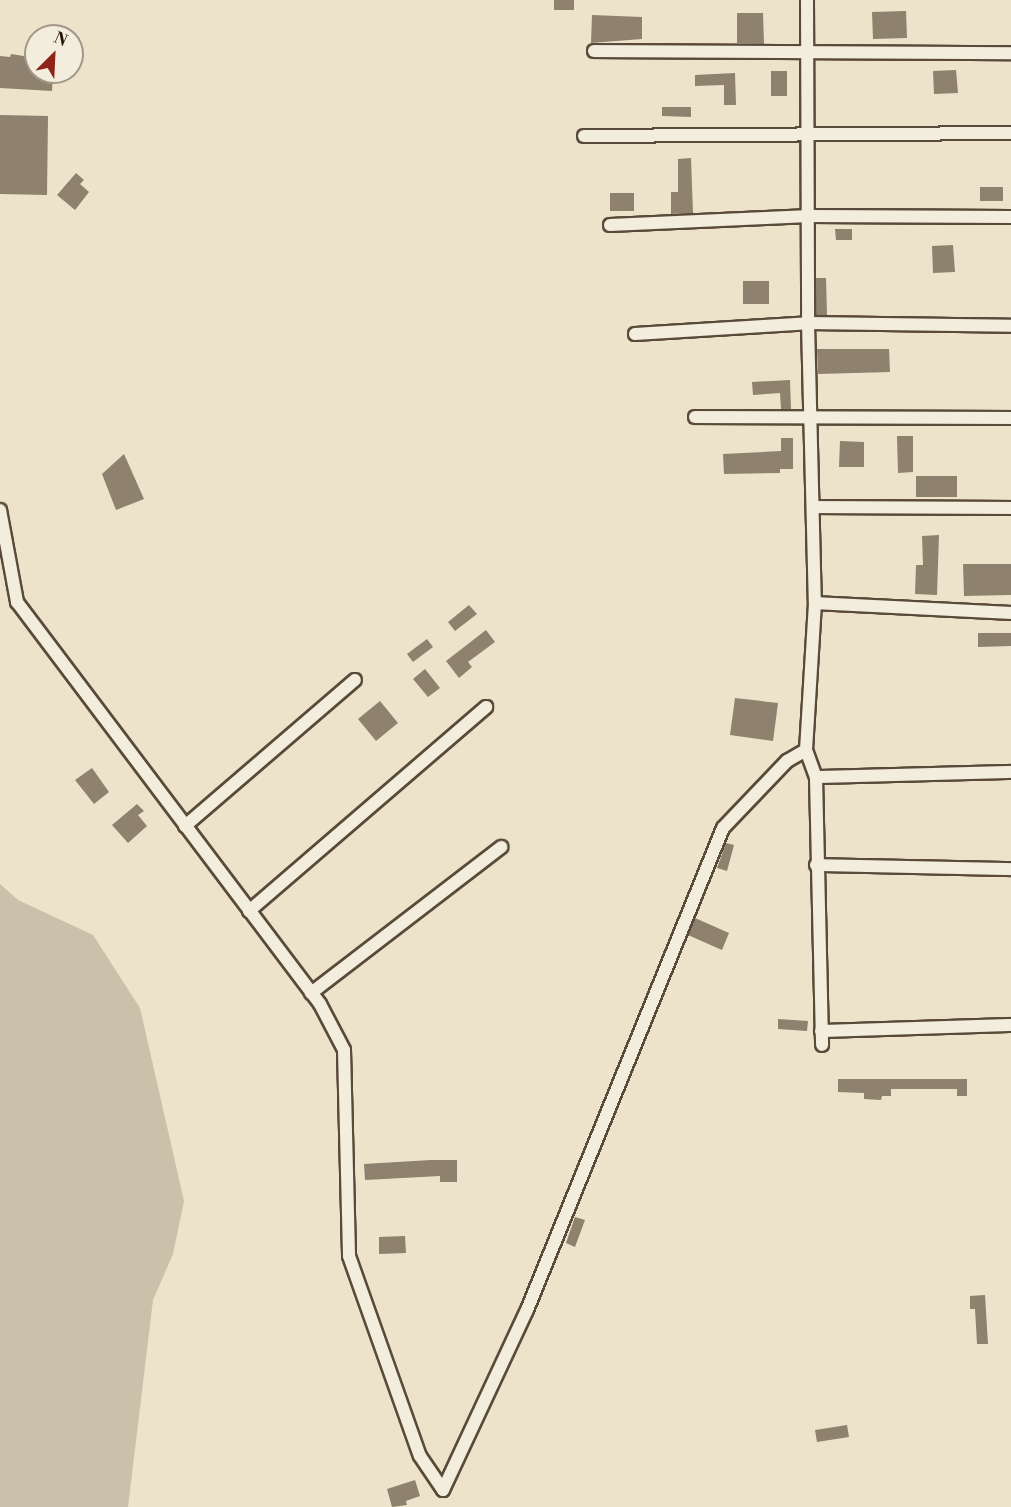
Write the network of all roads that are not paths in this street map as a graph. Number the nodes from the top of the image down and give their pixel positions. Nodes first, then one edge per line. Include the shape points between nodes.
1 (807, 0) edge
2 (594, 51) dead end
3 (807, 52) junction
4 (1011, 53) edge
5 (1011, 133) edge
6 (808, 134) junction
7 (584, 136) dead end
8 (810, 216) junction
9 (1011, 217) edge
10 (610, 225) dead end
11 (808, 323) junction
12 (1011, 326) edge
13 (635, 334) dead end
14 (695, 417) dead end
15 (813, 417) junction
16 (1011, 418) edge
17 (814, 507) junction
18 (1011, 508) edge
19 (0, 510) edge
20 (815, 603) junction
21 (1011, 613) edge
22 (355, 680) dead end
23 (486, 707) dead end
24 (806, 750) junction
25 (1011, 772) edge
26 (816, 777) junction
27 (185, 826) junction
28 (501, 847) dead end
29 (816, 865) junction
30 (1011, 869) edge
31 (249, 911) junction
32 (311, 993) junction
33 (1011, 1025) edge
34 (821, 1030) junction
35 (822, 1045) dead end

1 - 3 street
2 - 3 street
3 - 4 street
3 - 6 street
5 - 6 street
6 - 7 street
6 - 8 street
8 - 9 street
8 - 10 street
8 - 11 street
11 - 12 street
11 - 13 street
11 - 15 street
14 - 15 street
15 - 16 street
15 - 17 street
17 - 18 street
17 - 20 street
19 - 27 street via 16,602
20 - 21 street
20 - 24 street
22 - 27 street
23 - 31 street
24 - 26 street
24 - 32 street via 787,761 723,828 527,1310 443,1490 420,1456 349,1256 344,1050
25 - 26 street
26 - 29 street
27 - 31 street
28 - 32 street
29 - 30 street
29 - 34 street
31 - 32 street
33 - 34 street
34 - 35 street

